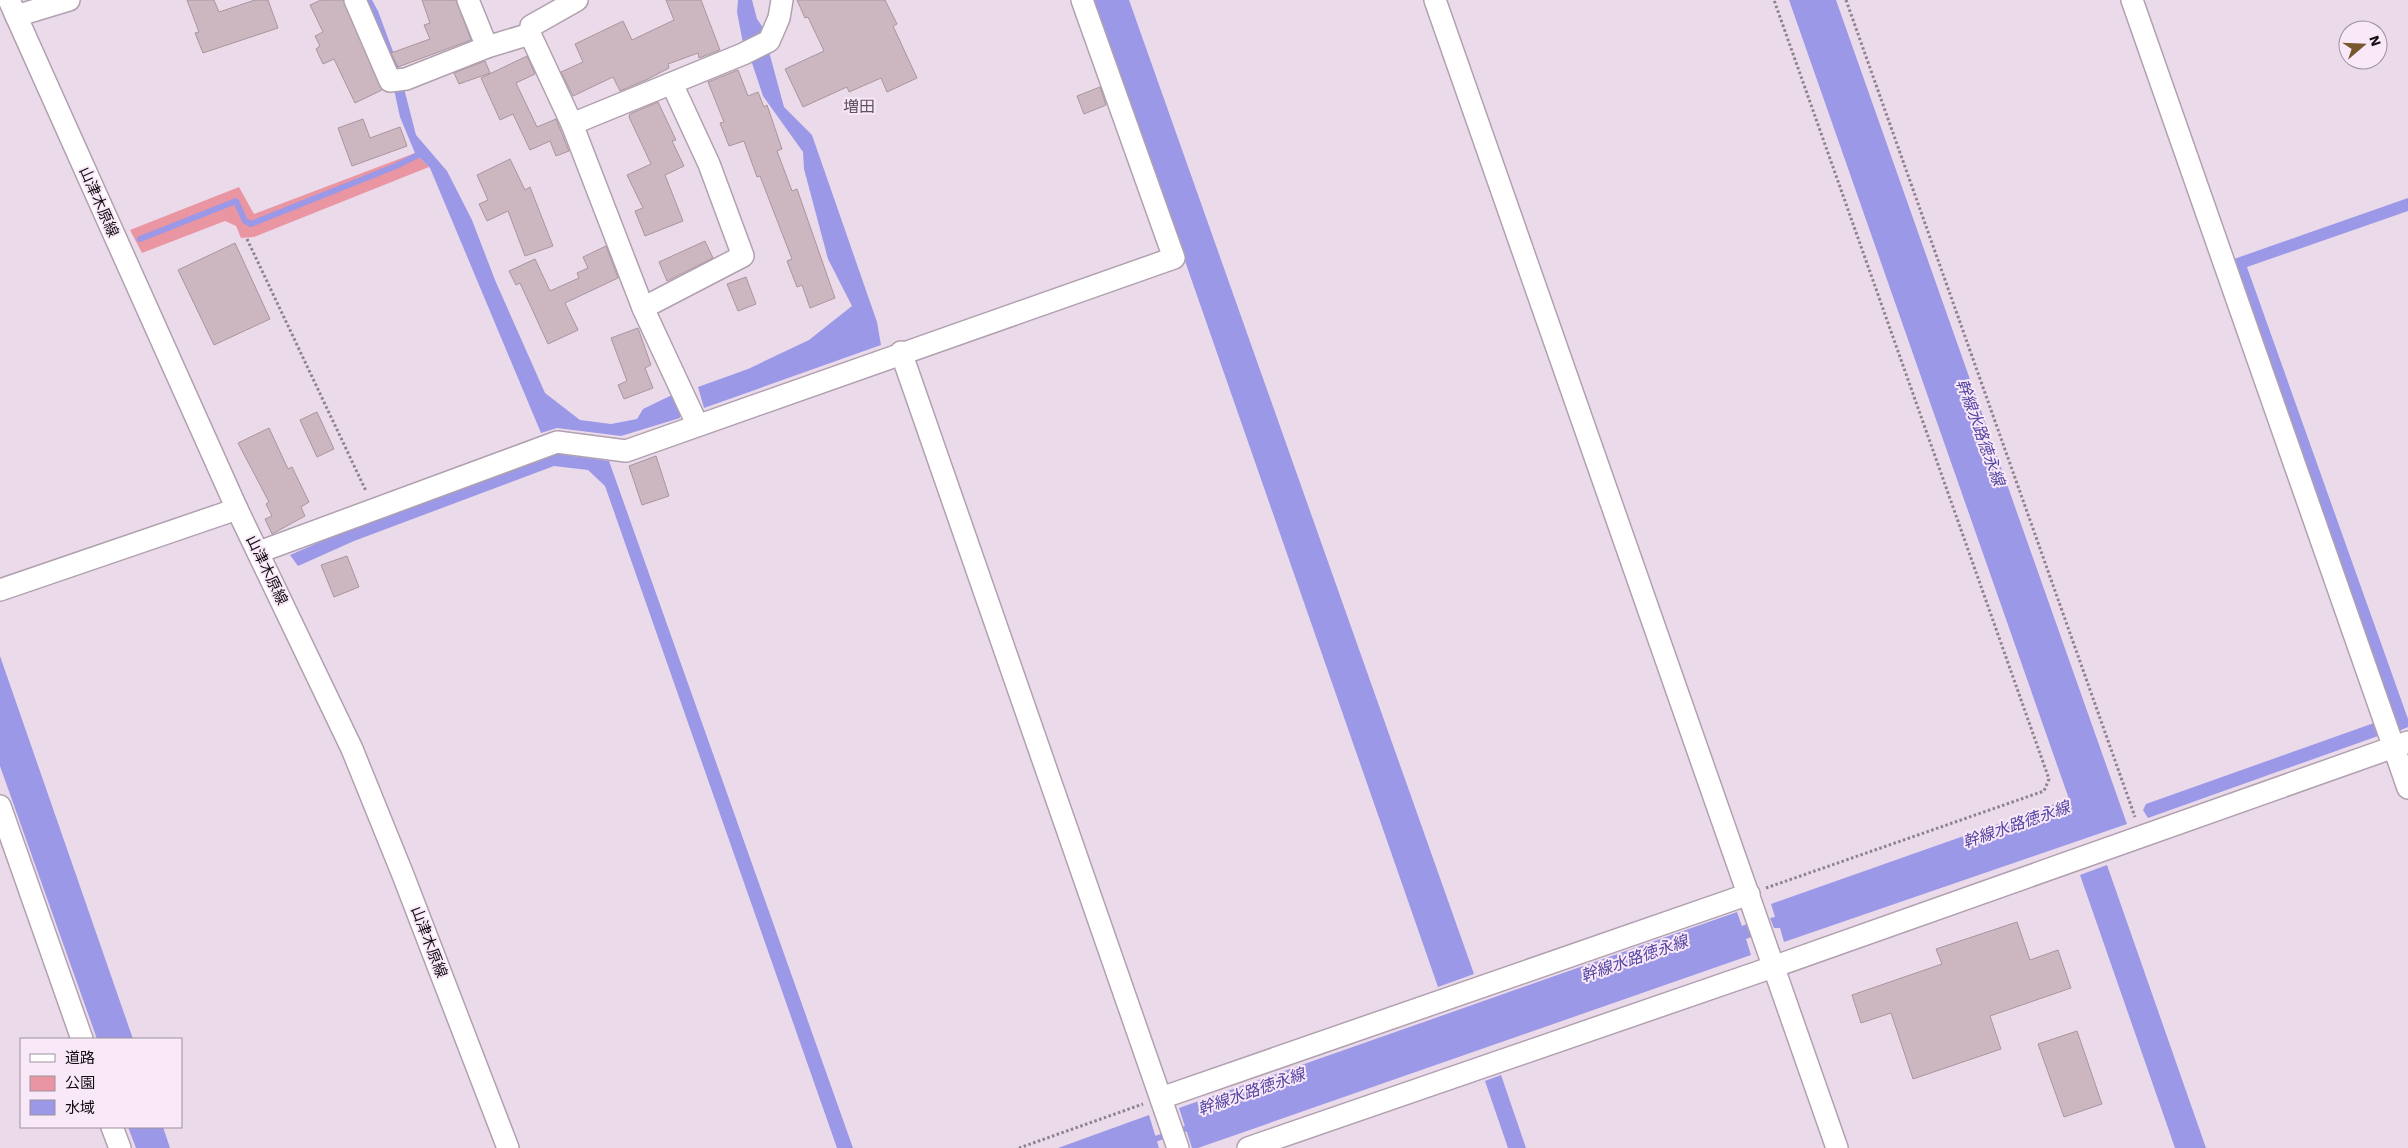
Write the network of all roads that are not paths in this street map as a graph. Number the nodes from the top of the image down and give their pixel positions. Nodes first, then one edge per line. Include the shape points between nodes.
1 (69, 0) edge
2 (355, 0) edge
3 (468, 0) edge
4 (577, 0) edge
5 (782, 0) edge
6 (1082, 0) edge
7 (1434, 0) edge
8 (2132, 0) edge
9 (13, 8) edge
10 (530, 34) junction
11 (486, 47) junction
12 (672, 84) junction
13 (572, 124) junction
14 (643, 308) junction
15 (901, 352) junction
16 (697, 424) junction
17 (237, 508) junction
18 (259, 552) junction
19 (0, 590) edge
20 (2401, 744) edge
21 (2408, 788) edge
22 (0, 806) edge
23 (1749, 894) junction
24 (1773, 967) junction
25 (82, 1038) edge
26 (1161, 1098) junction
27 (112, 1128) edge
28 (1178, 1147) edge
29 (120, 1148) edge
30 (508, 1148) edge
31 (1248, 1148) edge
32 (1837, 1148) edge

1 - 9 street
2 - 11 street via 398,80
3 - 11 street
4 - 10 street via 531,26
5 - 12 street via 779,18 769,41
6 - 15 street via 1174,258
7 - 23 street
8 - 20 street
9 - 17 street, 山津木原線
10 - 11 street
10 - 13 street
12 - 13 street
12 - 14 street via 709,164 743,256
13 - 14 street
14 - 16 street
15 - 16 street
15 - 26 street
16 - 18 street via 626,450 557,442
17 - 18 street, 山津木原線
17 - 19 street
18 - 30 street, 山津木原線 via 352,748
20 - 21 street
20 - 24 street
22 - 25 street
23 - 24 street
23 - 26 street
24 - 31 street
24 - 32 street
26 - 28 street
27 - 29 street

